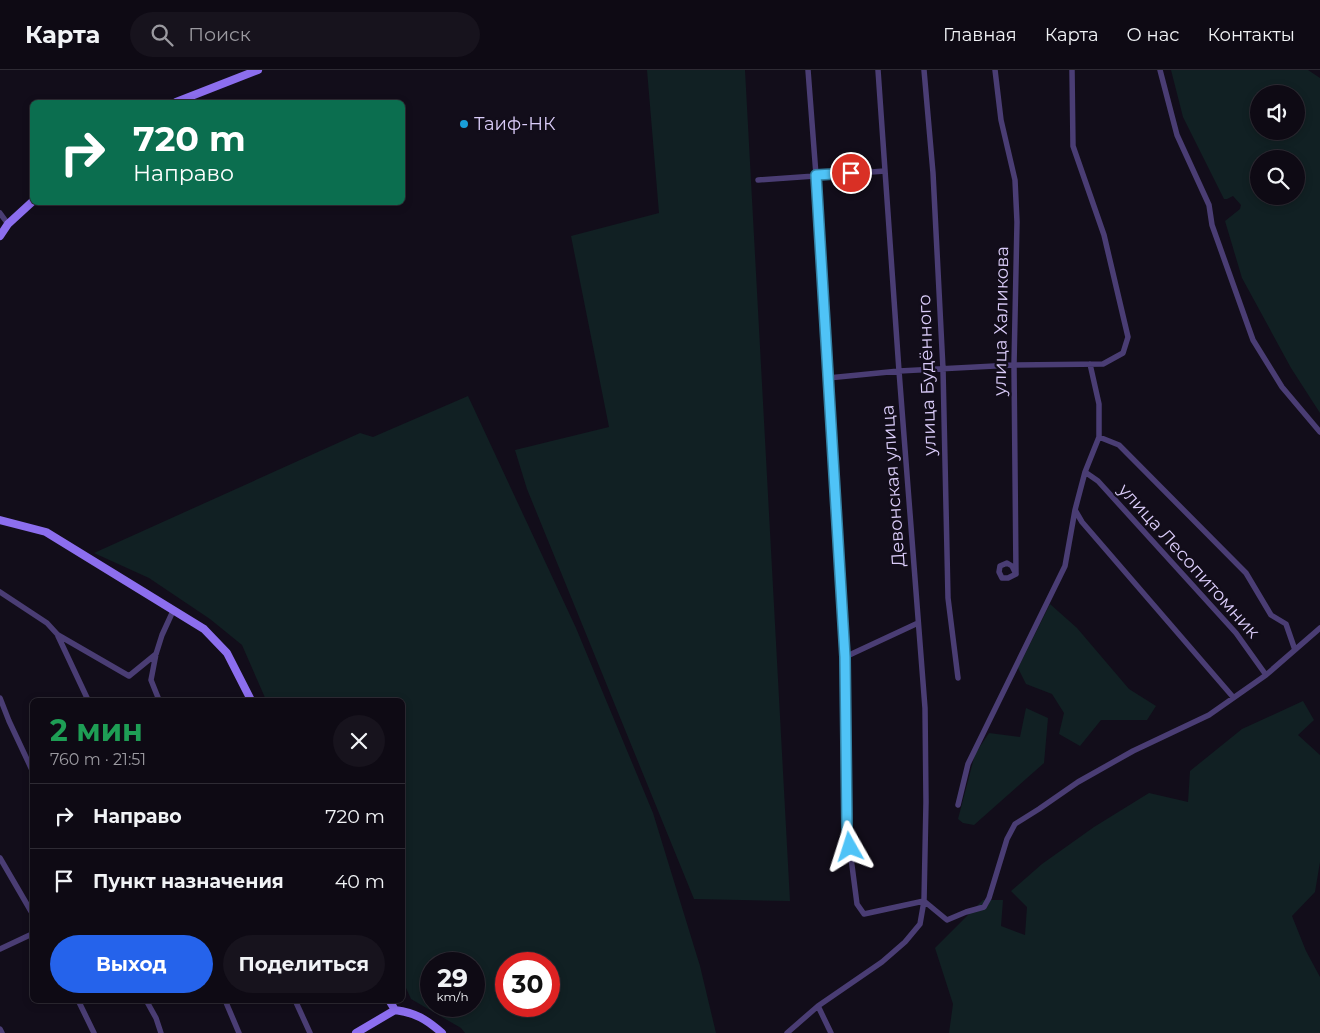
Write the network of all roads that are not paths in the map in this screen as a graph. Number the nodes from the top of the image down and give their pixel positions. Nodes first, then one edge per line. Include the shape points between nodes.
1 (258, 70) edge
2 (808, 70) edge
3 (878, 70) edge
4 (924, 70) edge
5 (995, 70) edge
6 (1072, 70) edge
7 (1160, 70) edge
8 (181, 100) edge
9 (885, 171) junction
10 (816, 175) junction
11 (758, 180) dead end
12 (30, 204) edge
13 (0, 213) edge
14 (8, 224) junction
15 (0, 236) edge
16 (1090, 364) junction
17 (1014, 365) junction
18 (943, 369) junction
19 (899, 371) junction
20 (828, 378) junction
21 (1320, 432) edge
22 (1099, 436) junction
23 (1085, 472) junction
24 (1075, 510) junction
25 (0, 520) edge
26 (1016, 574) dead end
27 (0, 592) edge
28 (173, 611) junction
29 (918, 623) junction
30 (1320, 628) edge
31 (58, 635) junction
32 (1294, 650) junction
33 (156, 654) junction
34 (845, 657) junction
35 (1266, 675) junction
36 (958, 678) dead end
37 (1233, 697) junction
38 (0, 698) edge
39 (87, 698) edge
40 (158, 698) edge
41 (250, 698) edge
42 (30, 766) edge
43 (958, 805) dead end
44 (0, 858) edge
45 (924, 901) junction
46 (30, 910) edge
47 (30, 935) edge
48 (0, 949) edge
49 (79, 1003) edge
50 (148, 1003) edge
51 (226, 1003) edge
52 (296, 1003) edge
53 (392, 1003) edge
54 (818, 1006) junction
55 (395, 1010) junction
56 (0, 1029) edge
57 (362, 1032) edge
58 (2, 1033) edge
59 (94, 1033) edge
60 (161, 1033) edge
61 (239, 1033) edge
62 (310, 1033) edge
63 (442, 1033) edge
64 (787, 1033) edge
65 (831, 1033) edge

1 - 8 street
2 - 10 street
3 - 9 street, Девонская улица
4 - 18 street, улица Будённого
5 - 17 street, улица Халикова via 1001,120 1015,180
6 - 16 street via 1073,146 1104,235 1128,338 1123,353 1104,364
7 - 21 street via 1178,135 1209,205 1212,225 1253,340 1282,387
9 - 10 street
9 - 19 street, Девонская улица
10 - 11 street
10 - 20 street
12 - 14 street
13 - 14 street
14 - 15 street
16 - 17 street
16 - 22 street via 1099,404
17 - 18 street
17 - 26 street, улица Халикова
18 - 19 street
18 - 36 street, улица Будённого via 948,598
19 - 20 street
19 - 29 street, Девонская улица
20 - 34 street
22 - 23 street
22 - 32 street via 1119,445 1246,573 1271,615 1286,624
23 - 24 street
23 - 35 street, улица Лесопитомник via 1098,481 1236,633
24 - 37 street
24 - 43 street via 1064,566 968,764
25 - 28 street via 46,532
27 - 31 street via 47,623
28 - 33 street
28 - 41 street via 204,630 227,654
29 - 34 street
29 - 45 street, Девонская улица via 925,708
30 - 32 street
31 - 33 street via 129,676
31 - 39 street
32 - 35 street
33 - 40 street via 151,680
34 - 45 street via 847,828 857,904 864,914
35 - 37 street
37 - 45 street via 1208,715 1133,750 1078,782 1015,824 1006,839 984,907 947,920
38 - 42 street
44 - 46 street
45 - 54 street, Девонская улица via 920,924 905,942
47 - 48 street
49 - 59 street
50 - 60 street
51 - 61 street
52 - 62 street
53 - 55 street
54 - 64 street, Девонская улица
54 - 65 street
55 - 57 street
55 - 63 street via 423,1018
56 - 58 street

